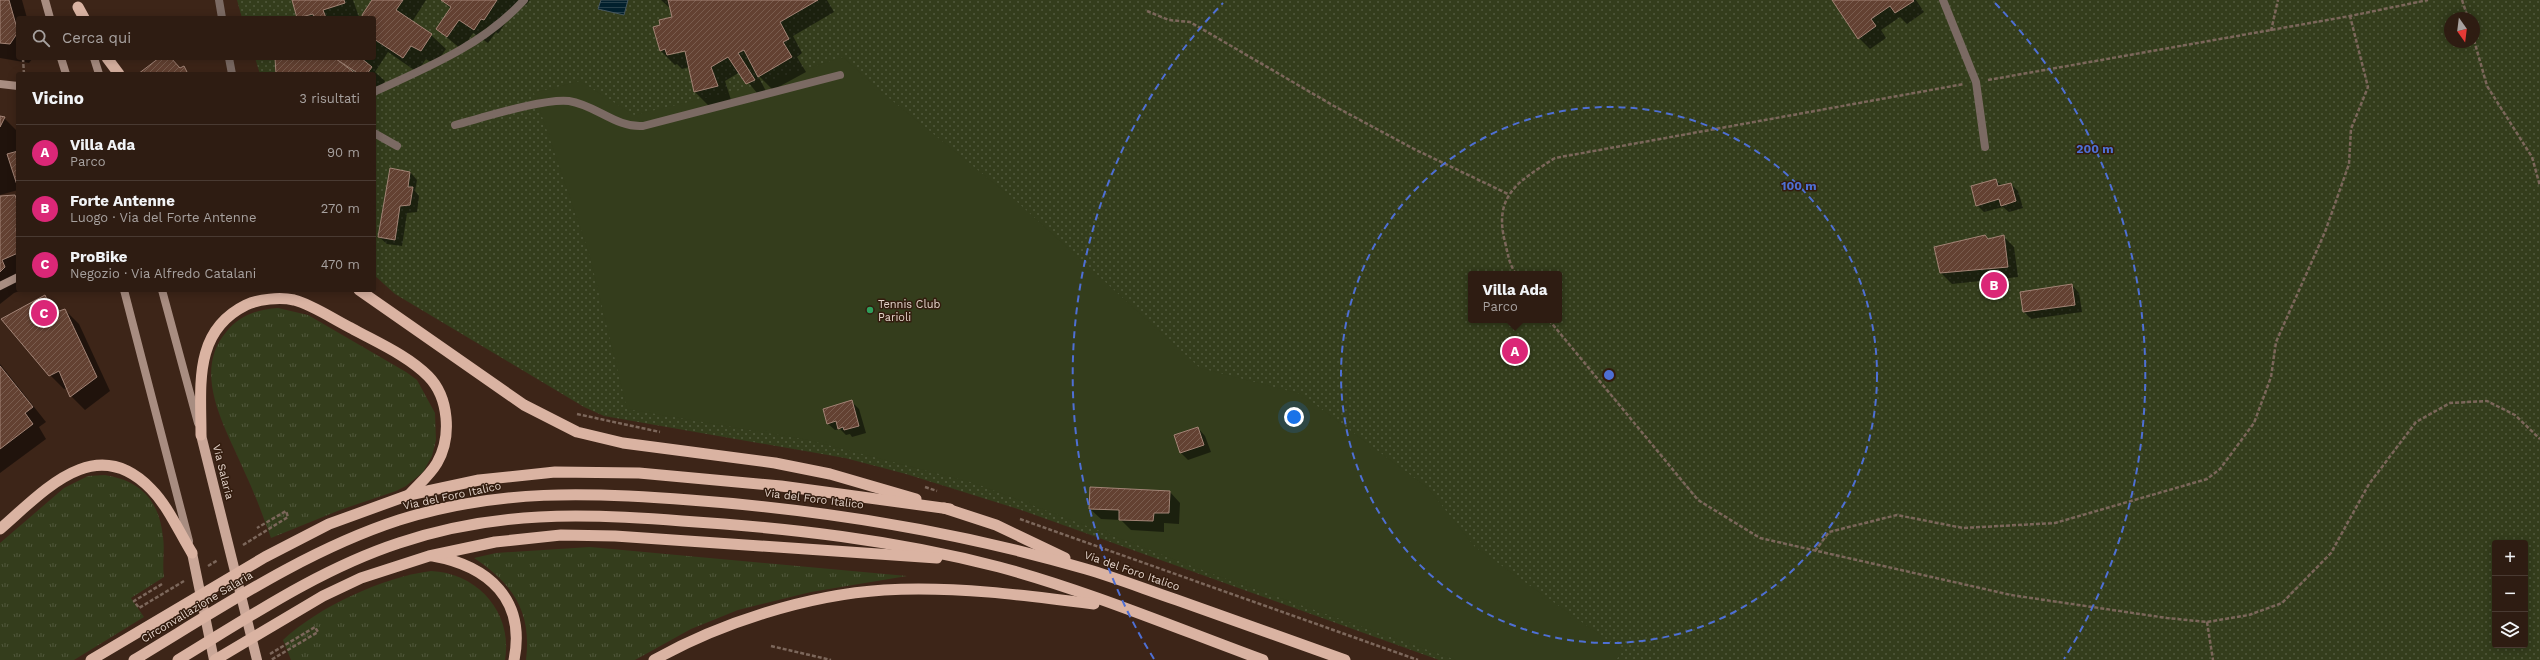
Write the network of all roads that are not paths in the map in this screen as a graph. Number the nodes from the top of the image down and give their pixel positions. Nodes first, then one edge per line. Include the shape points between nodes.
1 (45, 0) edge
2 (219, 0) edge
3 (524, 0) edge
4 (1943, 0) edge
5 (76, 4) edge
6 (49, 16) edge
7 (81, 16) edge
8 (222, 16) edge
9 (62, 60) edge
10 (95, 60) edge
11 (108, 60) edge
12 (229, 60) edge
13 (65, 72) edge
14 (98, 72) edge
15 (118, 72) edge
16 (232, 72) edge
17 (840, 75) dead end
18 (0, 84) edge
19 (16, 86) edge
20 (376, 91) edge
21 (455, 125) dead end
22 (376, 134) edge
23 (397, 146) dead end
24 (1986, 147) dead end
25 (16, 278) edge
26 (0, 286) edge
27 (125, 292) edge
28 (163, 292) edge
29 (362, 292) edge
30 (201, 435) junction
31 (409, 495) junction
32 (950, 509) junction
33 (0, 530) edge
34 (192, 552) junction
35 (429, 556) junction
36 (972, 561) junction
37 (1090, 570) junction
38 (273, 577) joint
39 (1116, 607) junction
40 (261, 658) edge
41 (90, 660) edge
42 (134, 660) edge
43 (178, 660) edge
44 (215, 660) edge
45 (514, 660) edge
46 (654, 660) edge
47 (1263, 660) edge
48 (1345, 660) edge

1 - 6 main road
2 - 8 street
3 - 20 street via 501,22 468,46
4 - 24 street via 1976,82
5 - 7 highway
9 - 13 main road
10 - 14 main road
11 - 15 highway
12 - 16 street
17 - 21 street via 643,126 624,124 581,104 559,100
18 - 19 main road
22 - 23 street
25 - 26 main road
27 - 34 main road
28 - 30 main road, Via Salaria
29 - 32 highway via 524,405 578,432 623,442 720,454 803,469 867,484
30 - 31 highway via 202,367 207,347 216,329 229,315 250,304 271,300 293,300 406,359 428,376 435,385 445,412 444,445 436,465
30 - 40 main road, Via Salaria
31 - 32 highway via 498,477 592,471 781,486
31 - 41 highway via 329,524 264,557
32 - 37 highway via 996,525
33 - 34 highway via 65,474 81,468 102,465 125,470 151,489
34 - 44 main road
35 - 36 highway via 495,542 560,535 594,535 671,538
35 - 44 highway via 386,569 338,588
35 - 45 highway via 471,567 497,586 514,621 517,640
36 - 39 highway via 1020,574
36 - 43 highway via 900,545 824,533 628,517 587,514 535,516 476,523 399,543 345,564 280,599
37 - 38 highway, Via del Foro Italico via 937,531 836,514 677,499 561,494 495,498 402,519 328,548
37 - 48 highway, Via del Foro Italico
38 - 42 highway, Circonvallazione Salaria
39 - 46 highway via 984,591 923,589 861,593 793,606 733,625 689,642
39 - 47 highway

